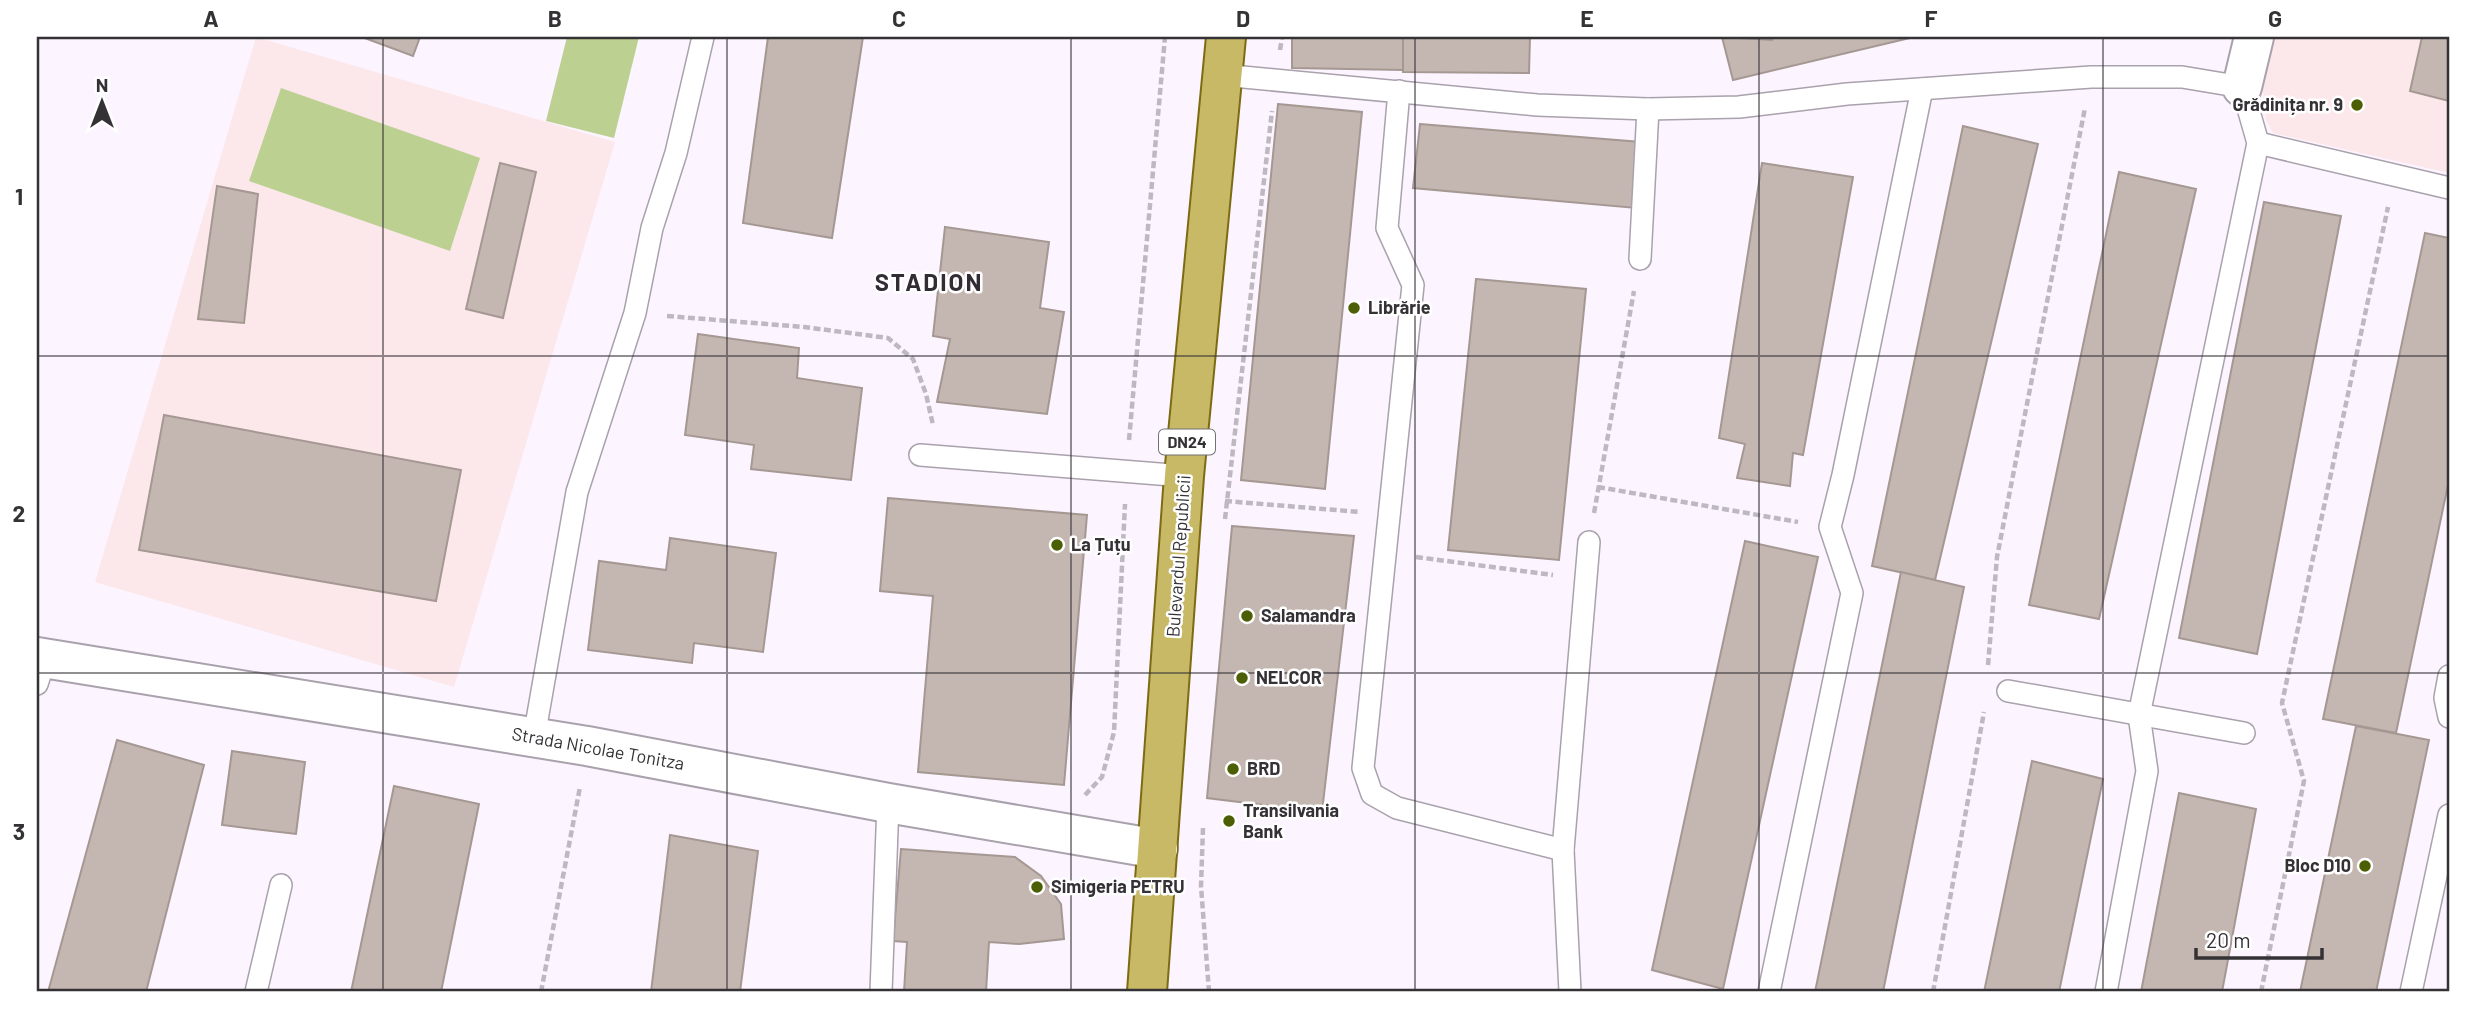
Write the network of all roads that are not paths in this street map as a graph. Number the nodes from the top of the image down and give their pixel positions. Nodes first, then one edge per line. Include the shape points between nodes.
1 (703, 37) edge
2 (1226, 37) edge
3 (2254, 37) edge
4 (1222, 75) junction
5 (2242, 87) junction
6 (1922, 89) junction
7 (1399, 91) junction
8 (1648, 109) junction
9 (2258, 143) junction
10 (2449, 188) edge
11 (1640, 259) road end
12 (927, 456) road end
13 (1183, 487) junction
14 (1589, 542) road end
15 (39, 667) edge
16 (2449, 676) edge
17 (2008, 691) dead end
18 (2139, 715) junction
19 (2449, 717) edge
20 (2244, 733) dead end
21 (534, 737) junction
22 (888, 803) junction
23 (2449, 814) edge
24 (1158, 849) junction
25 (1563, 850) junction
26 (281, 885) dead end
27 (256, 992) edge
28 (881, 992) edge
29 (1147, 992) edge
30 (1570, 992) edge
31 (1769, 992) edge
32 (2106, 992) edge
33 (2411, 992) edge

1 - 21 lane via 676,153 652,228 635,313 577,492
2 - 4 main road, Bulevardul Republicii / DN24
3 - 5 street
4 - 7 lane
4 - 13 main road, Bulevardul Republicii / DN24
5 - 6 lane via 2182,77 2091,77
5 - 9 lane
6 - 8 lane via 1739,107
6 - 31 lane via 1830,527 1852,593
7 - 8 lane
7 - 25 lane via 1387,228 1413,285 1363,768 1372,794 1397,808
8 - 11 lane
9 - 10 lane
9 - 18 lane
12 - 13 lane via 1126,472
13 - 24 main road, Bulevardul Republicii / DN24
14 - 25 lane
15 - 21 street, Strada Nicolae Tonitza
16 - 19 lane via 2445,698
17 - 18 lane
18 - 20 lane
18 - 32 lane via 2147,771
21 - 22 street, Strada Nicolae Tonitza
22 - 24 street, Strada Nicolae Tonitza
22 - 28 lane
23 - 33 lane
24 - 29 main road, Bulevardul Republicii / DN24
25 - 30 lane
26 - 27 lane

